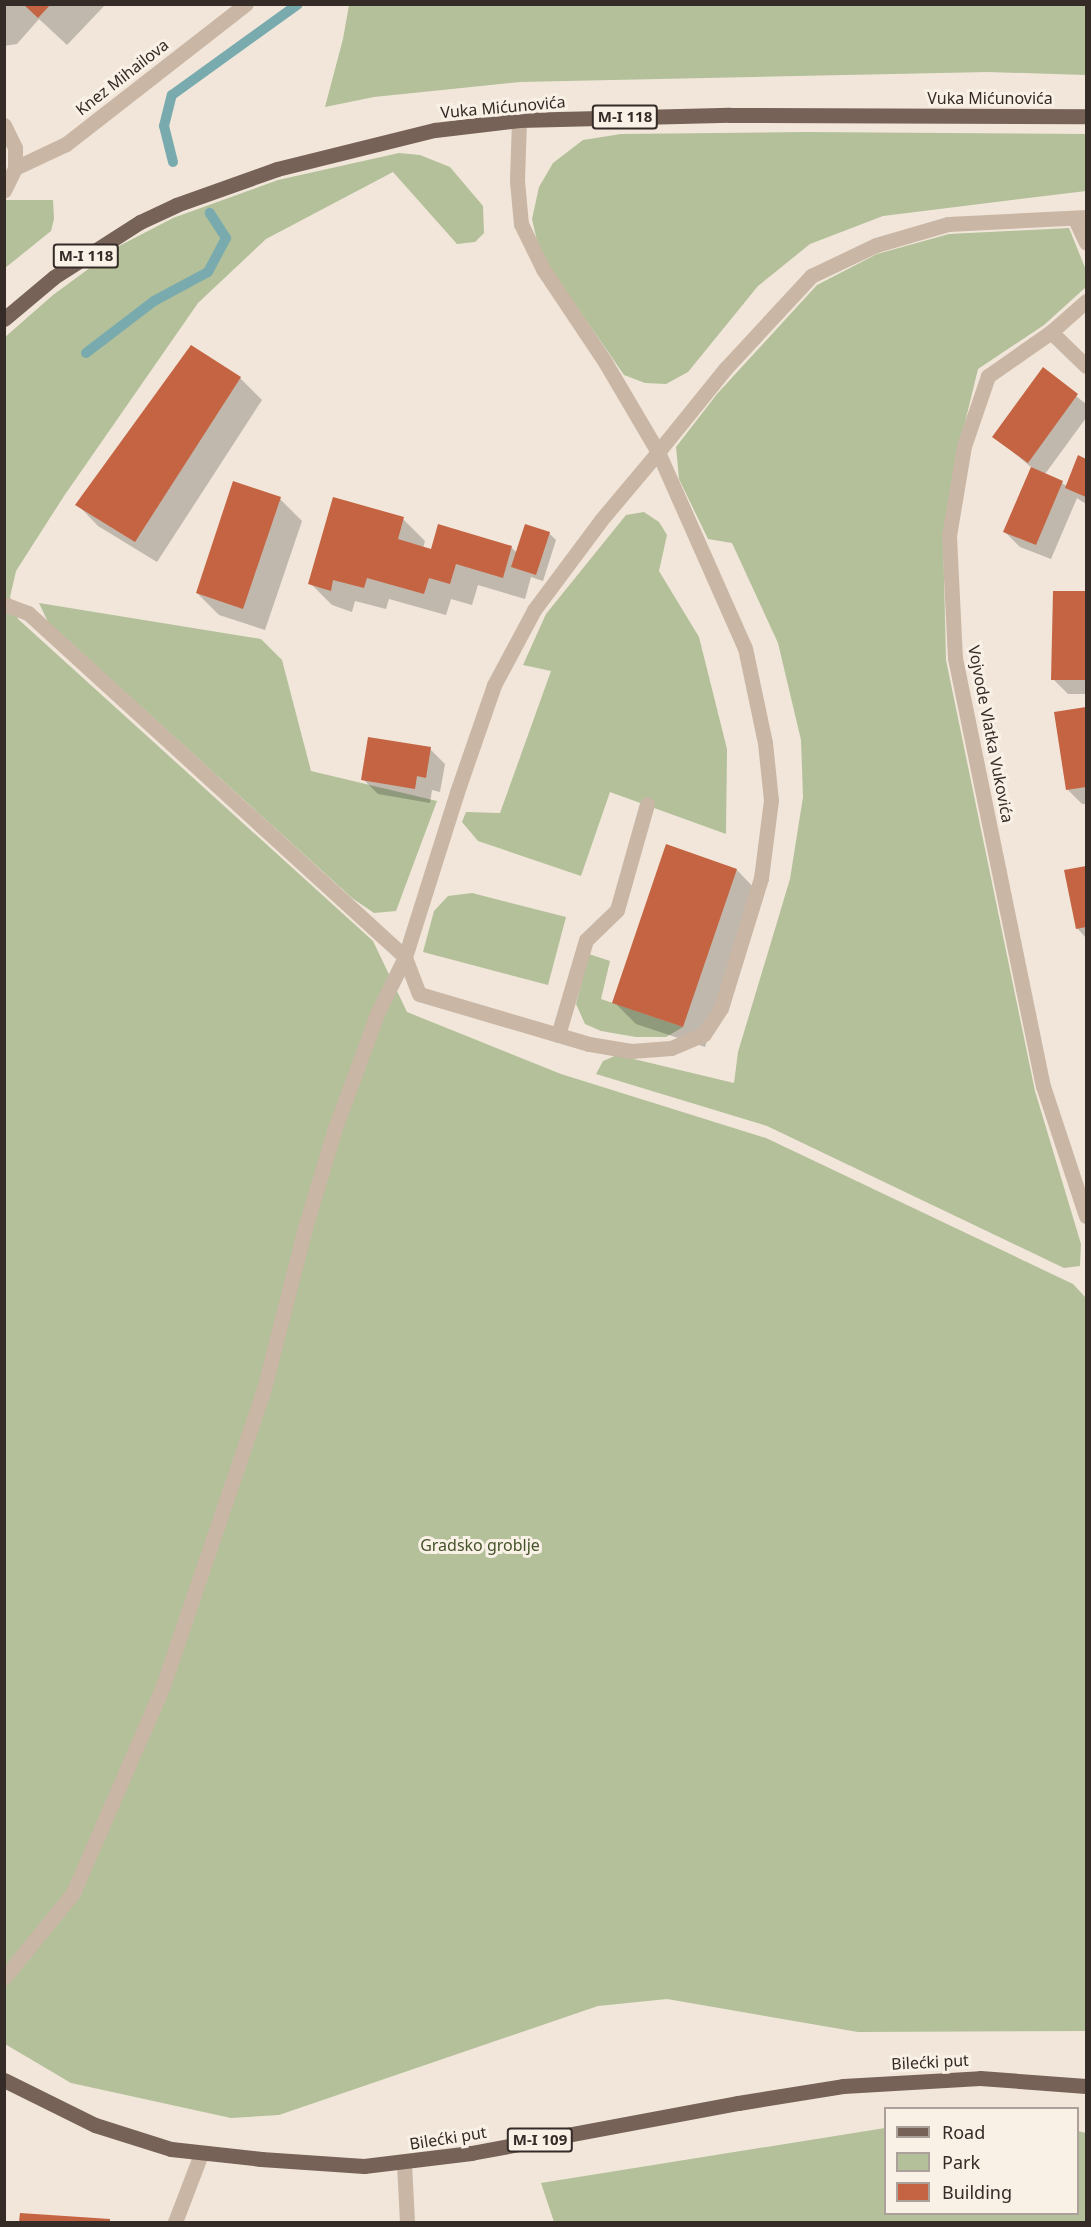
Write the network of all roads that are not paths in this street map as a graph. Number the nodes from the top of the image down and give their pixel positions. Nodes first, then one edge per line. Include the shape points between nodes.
1 (246, 4) edge
2 (1086, 116) edge
3 (519, 120) junction
4 (4, 124) edge
5 (15, 168) junction
6 (4, 191) edge
7 (1081, 218) edge
8 (1086, 243) edge
9 (1086, 301) edge
10 (4, 319) edge
11 (1050, 332) junction
12 (1086, 366) edge
13 (658, 452) junction
14 (4, 604) edge
15 (647, 804) dead end
16 (405, 957) junction
17 (558, 1035) junction
18 (1086, 1216) edge
19 (4, 1978) edge
20 (4, 2080) edge
21 (1086, 2086) edge
22 (201, 2154) junction
23 (404, 2163) junction
24 (175, 2223) edge
25 (407, 2223) edge

1 - 5 street, Knez Mihailova via 66,144
2 - 3 main road, Vuka Mićunovića / M-I 118 via 730,115
3 - 10 main road, Vuka Mićunovića / M-I 118 via 435,130 378,143 277,169 214,191 140,222 54,277
3 - 13 street via 517,182 521,224 543,269 605,362
4 - 5 street via 15,147
5 - 6 street
7 - 8 street
7 - 13 street via 948,224 876,245 811,276 725,369
9 - 11 street, Vojvode Vlatka Vukovića
11 - 12 street
11 - 18 street, Vojvode Vlatka Vukovića via 988,376 964,446 949,536 955,658 1043,1086
13 - 16 street via 534,610 494,685
13 - 17 street via 745,648 765,743 771,800 760,878 721,1008 704,1034 671,1048 631,1051
14 - 16 street via 28,613
15 - 17 street via 617,910 586,940
16 - 17 street via 419,994
16 - 19 street via 378,1014 335,1128 264,1389 163,1686 73,1893
20 - 22 main road, Bilećki put / M-I 109 via 52,2106 132,2139
21 - 23 main road, Bilećki put / M-I 109 via 980,2078 843,2086
22 - 23 main road, Bilećki put / M-I 109 via 327,2165
22 - 24 street
23 - 25 street

